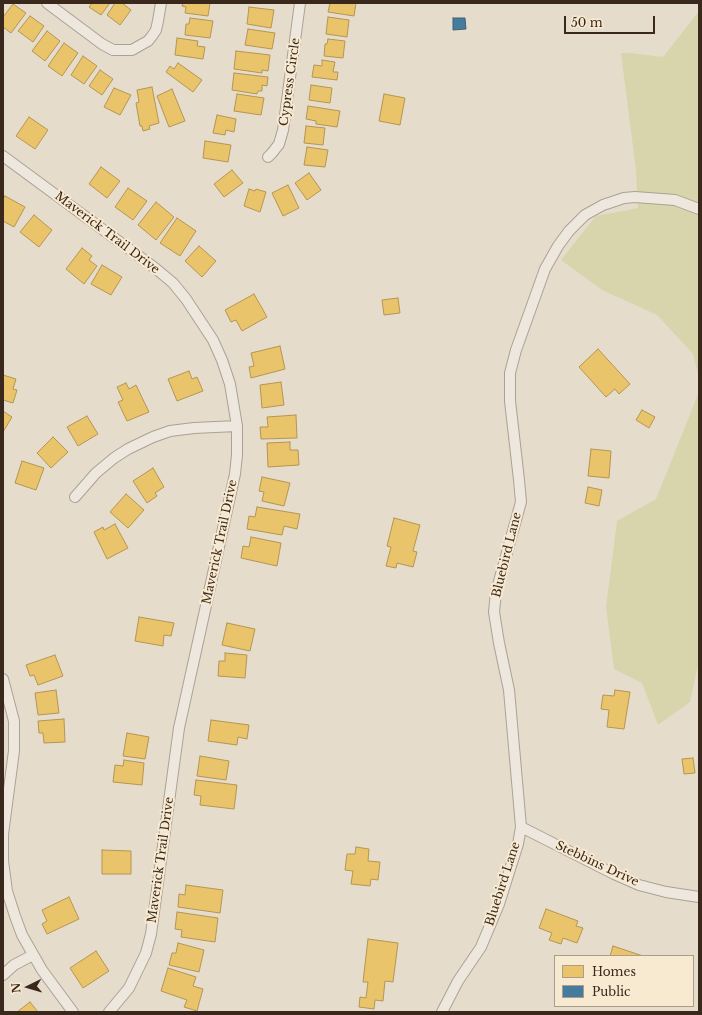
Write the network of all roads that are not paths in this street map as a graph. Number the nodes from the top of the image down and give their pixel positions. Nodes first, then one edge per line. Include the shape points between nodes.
1 (47, 3) edge
2 (161, 3) edge
3 (300, 3) edge
4 (3, 156) edge
5 (268, 157) dead end
6 (699, 209) edge
7 (237, 426) junction
8 (75, 497) dead end
9 (3, 679) edge
10 (521, 827) junction
11 (3, 860) edge
12 (699, 896) edge
13 (33, 955) junction
14 (3, 976) edge
15 (73, 1012) edge
16 (109, 1012) edge
17 (442, 1012) edge

1 - 2 street via 113,50 132,50 148,41 156,30
3 - 5 street, Cypress Circle via 284,130 279,144
4 - 7 street, Maverick Trail Drive via 155,268 186,299 213,340 222,360
6 - 10 street, Bluebird Lane via 675,200 624,198 585,215 569,231 545,269 514,358 510,373 510,401 521,502 496,592 494,612 509,690
7 - 8 street via 170,431 152,437 114,458 96,473
7 - 16 street, Maverick Trail Drive via 235,474 179,728 151,934 146,953 129,988
9 - 11 street via 14,721 14,751
10 - 12 street, Stebbins Drive via 639,885 666,892
10 - 17 street, Bluebird Lane via 499,904 481,947 458,981
11 - 13 street via 7,891 22,934
13 - 14 street via 14,965
13 - 15 street

